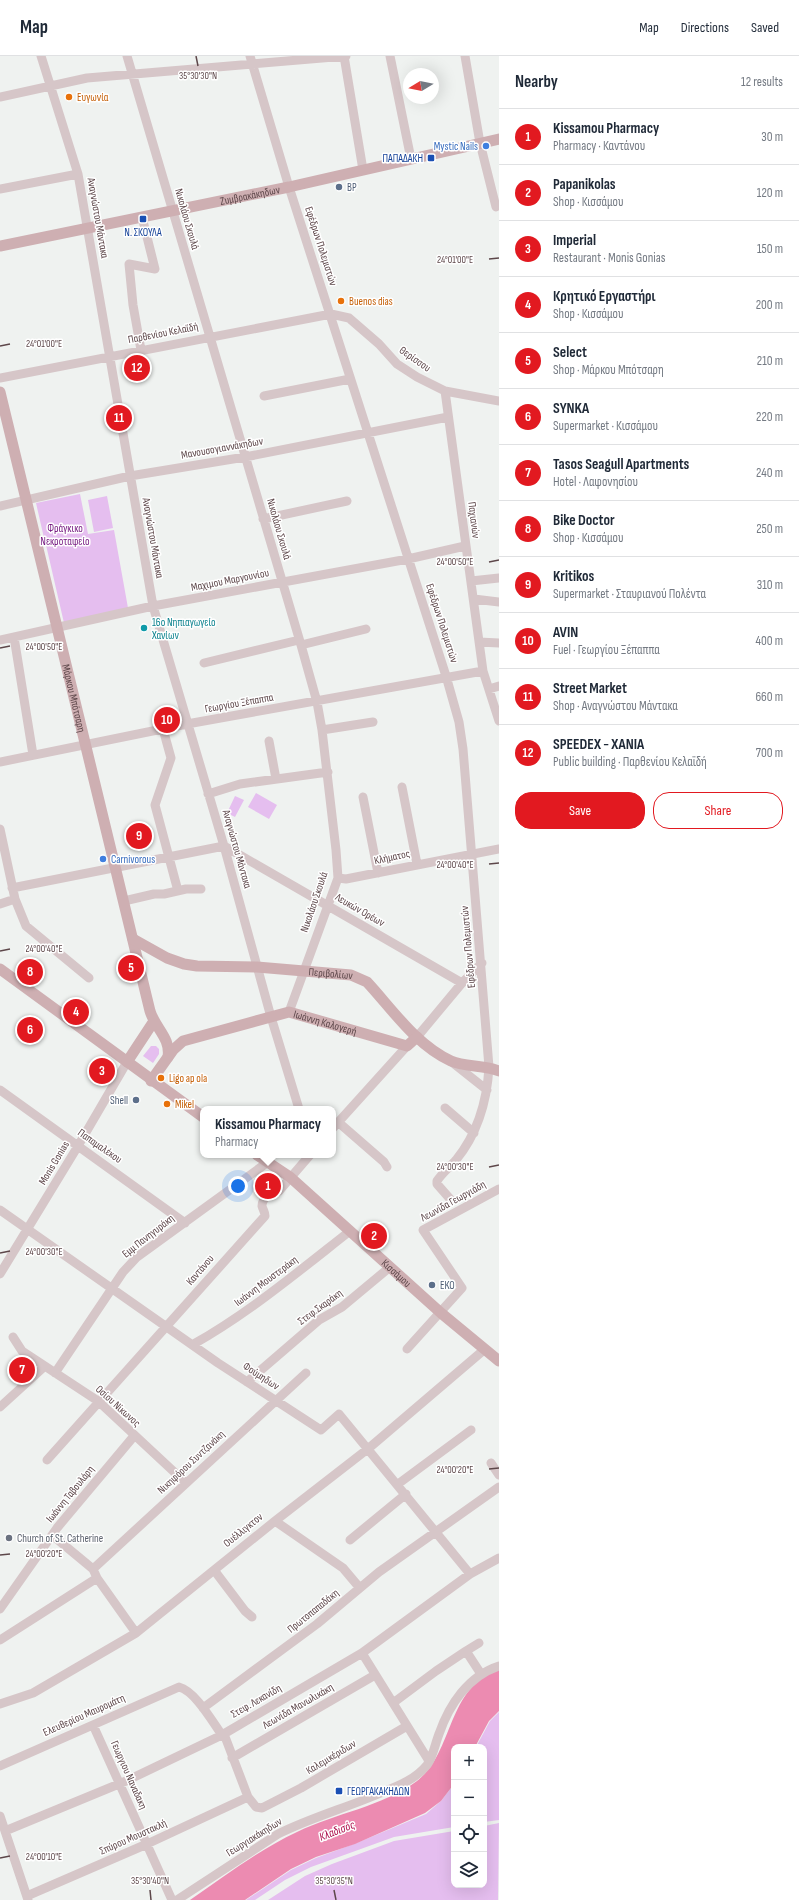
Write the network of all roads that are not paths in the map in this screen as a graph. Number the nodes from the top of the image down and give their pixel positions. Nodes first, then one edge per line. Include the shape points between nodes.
1 (42, 56) edge
2 (127, 56) edge
3 (345, 56) edge
4 (390, 56) edge
5 (465, 56) edge
6 (251, 60) edge
7 (133, 74) junction
8 (52, 87) junction
9 (0, 97) edge
10 (499, 139) edge
11 (480, 143) junction
12 (411, 159) junction
13 (363, 170) junction
14 (78, 174) junction
15 (289, 187) junction
16 (0, 190) edge
17 (496, 207) dead end
18 (172, 210) junction
19 (142, 217) junction
20 (87, 228) junction
21 (0, 246) edge
22 (331, 314) junction
23 (210, 337) junction
24 (141, 350) junction
25 (109, 356) junction
26 (0, 378) edge
27 (350, 379) junction
28 (445, 391) junction
29 (0, 392) edge
30 (264, 396) dead end
31 (499, 401) edge
32 (448, 417) junction
33 (369, 433) junction
34 (245, 457) junction
35 (130, 476) junction
36 (26, 500) junction
37 (347, 501) dead end
38 (0, 506) edge
39 (263, 519) junction
40 (465, 546) junction
41 (408, 559) junction
42 (499, 578) edge
43 (471, 581) junction
44 (282, 582) junction
45 (474, 599) junction
46 (499, 602) edge
47 (153, 606) junction
48 (57, 628) junction
49 (366, 629) dead end
50 (14, 637) junction
51 (0, 640) edge
52 (300, 642) junction
53 (479, 642) junction
54 (499, 643) edge
55 (204, 663) dead end
56 (483, 671) junction
57 (446, 676) junction
58 (499, 686) edge
59 (489, 689) junction
60 (317, 702) junction
61 (499, 721) edge
62 (373, 722) dead end
63 (187, 724) junction
64 (163, 729) junction
65 (322, 730) junction
66 (269, 741) dead end
67 (86, 745) junction
68 (33, 755) junction
69 (0, 762) edge
70 (328, 772) junction
71 (276, 779) junction
72 (402, 787) dead end
73 (208, 794) junction
74 (363, 797) dead end
75 (0, 829) edge
76 (224, 846) junction
77 (499, 849) edge
78 (2, 850) edge
79 (473, 854) junction
80 (169, 857) junction
81 (416, 864) junction
82 (116, 868) junction
83 (378, 873) junction
84 (338, 878) junction
85 (12, 888) junction
86 (201, 889) dead end
87 (178, 891) junction
88 (15, 899) junction
89 (124, 901) junction
90 (0, 904) edge
91 (327, 904) junction
92 (133, 939) junction
93 (482, 963) junction
94 (257, 967) junction
95 (0, 969) edge
96 (302, 971) junction
97 (89, 978) dead end
98 (462, 983) junction
99 (149, 1005) junction
100 (288, 1012) junction
101 (271, 1016) junction
102 (152, 1024) junction
103 (416, 1036) junction
104 (183, 1041) junction
105 (167, 1043) junction
106 (407, 1046) junction
107 (168, 1058) junction
108 (127, 1062) junction
109 (452, 1062) junction
110 (494, 1069) edge
111 (151, 1081) junction
112 (0, 1090) edge
113 (487, 1090) junction
114 (298, 1106) edge
115 (445, 1108) dead end
116 (200, 1115) edge
117 (336, 1125) edge
118 (474, 1133) junction
119 (78, 1146) junction
120 (262, 1158) edge
121 (307, 1158) edge
122 (268, 1162) junction
123 (387, 1167) dead end
124 (290, 1177) junction
125 (499, 1189) edge
126 (451, 1200) dead end
127 (0, 1210) edge
128 (185, 1223) junction
129 (28, 1229) junction
130 (350, 1231) junction
131 (390, 1267) junction
132 (0, 1274) edge
133 (112, 1288) junction
134 (441, 1313) junction
135 (167, 1326) junction
136 (13, 1338) dead end
137 (192, 1345) junction
138 (407, 1349) dead end
139 (485, 1349) junction
140 (499, 1361) edge
141 (45, 1366) junction
142 (55, 1372) junction
143 (306, 1373) dead end
144 (247, 1382) junction
145 (276, 1400) junction
146 (98, 1401) junction
147 (0, 1407) edge
148 (471, 1430) dead end
149 (134, 1436) junction
150 (369, 1448) junction
151 (47, 1460) dead end
152 (491, 1463) dead end
153 (499, 1475) edge
154 (186, 1483) junction
155 (398, 1484) junction
156 (499, 1487) edge
157 (406, 1494) junction
158 (275, 1521) junction
159 (435, 1530) junction
160 (52, 1535) junction
161 (350, 1540) dead end
162 (499, 1558) edge
163 (93, 1569) junction
164 (214, 1570) junction
165 (470, 1574) junction
166 (97, 1578) junction
167 (359, 1588) junction
168 (0, 1609) edge
169 (252, 1617) dead end
170 (136, 1632) junction
171 (0, 1640) edge
172 (479, 1643) dead end
173 (466, 1651) junction
174 (362, 1653) junction
175 (499, 1666) edge
176 (481, 1674) junction
177 (375, 1675) junction
178 (393, 1703) junction
179 (0, 1704) edge
180 (203, 1708) junction
181 (93, 1725) junction
182 (407, 1726) junction
183 (223, 1734) junction
184 (232, 1758) junction
185 (429, 1761) junction
186 (0, 1766) edge
187 (119, 1784) junction
188 (248, 1797) junction
189 (0, 1816) edge
190 (5, 1831) junction
191 (147, 1844) junction
192 (27, 1898) edge
193 (172, 1900) edge
194 (178, 1900) edge

1 - 8 street, Αναγνώστου Μάντακα
2 - 7 street, Νικολάου Σκουλά
3 - 6 street
3 - 13 street
4 - 12 street
5 - 11 street
6 - 7 street
6 - 15 street, Εφέδρων Πολεμιστών
7 - 8 street via 87,78
7 - 18 street, Νικολάου Σκουλά
8 - 9 street
8 - 14 street, Αναγνώστου Μάντακα
10 - 11 main road, Ζυμβρακάκηδων
11 - 12 main road, Ζυμβρακάκηδων
11 - 17 street
12 - 13 main road, Ζυμβρακάκηδων
13 - 15 main road, Ζυμβρακάκηδων
14 - 16 street
14 - 20 street, Αναγνώστου Μάντακα
15 - 18 main road, Ζυμβρακάκηδων
15 - 22 street, Εφέδρων Πολεμιστών
18 - 19 main road, Ζυμβρακάκηδων
18 - 23 street, Νικολάου Σκουλά
19 - 20 main road, Ζυμβρακάκηδων
19 - 24 street via 155,269 129,264
20 - 21 main road, Ζυμβρακάκηδων
20 - 25 street, Αναγνώστου Μάντακα
22 - 23 street, Παρθενίου Κελαϊδή
22 - 27 street, Εφέδρων Πολεμιστών
22 - 28 street, Θερίσσου via 349,318 397,364
23 - 24 street, Παρθενίου Κελαϊδή
23 - 34 street, Νικολάου Σκουλά
24 - 25 street, Παρθενίου Κελαϊδή
25 - 26 street, Παρθενίου Κελαϊδή
25 - 35 street, Αναγνώστου Μάντακα
27 - 30 street
27 - 33 street, Εφέδρων Πολεμιστών
28 - 31 street, Θερίσσου
28 - 32 street, Παχιανών
29 - 36 main road, Μάρκου Μπότσαρη
32 - 33 street, Μανουσογιαννάκηδων
32 - 40 street, Παχιανών
33 - 34 street, Μανουσογιαννάκηδων
33 - 41 street, Εφέδρων Πολεμιστών
34 - 35 street, Μανουσογιαννάκηδων
34 - 39 street, Νικολάου Σκουλά
35 - 36 street, Μανουσογιαννάκηδων
35 - 47 street, Αναγνώστου Μάντακα
36 - 38 street, Μανουσογιαννάκηδων
36 - 48 main road, Μάρκου Μπότσαρη
37 - 39 street
39 - 44 street, Νικολάου Σκουλά
40 - 41 street, Μαχιμου Mαργουνίου
40 - 43 street, Παχιανών
41 - 44 street, Μαχιμου Mαργουνίου
41 - 57 street, Εφέδρων Πολεμιστών
42 - 43 street
43 - 45 street, Παχιανών
44 - 47 street, Μαχιμου Mαργουνίου
44 - 52 street, Νικολάου Σκουλά
45 - 46 street
45 - 53 street, Παχιανών
47 - 48 street, Μαχιμου Mαργουνίου
47 - 63 street, Αναγνώστου Μάντακα
48 - 50 street, Μαχιμου Mαργουνίου
48 - 67 main road, Μάρκου Μπότσαρη
49 - 52 street
50 - 51 street, Μαχιμου Mαργουνίου
50 - 68 street
52 - 55 street
52 - 60 street, Νικολάου Σκουλά
53 - 54 street
53 - 56 street, Παχιανών
56 - 57 street, Γεωργίου Ξέπαππα
56 - 59 street, Παχιανών
57 - 60 street, Γεωργίου Ξέπαππα
57 - 79 street, Εφέδρων Πολεμιστών via 461,735
58 - 59 street
59 - 61 street, Παχιανών
60 - 63 street, Γεωργίου Ξέπαππα
60 - 65 street, Νικολάου Σκουλά
62 - 65 street
63 - 64 street, Γεωργίου Ξέπαππα
63 - 73 street, Αναγνώστου Μάντακα
64 - 67 street, Γεωργίου Ξέπαππα
64 - 80 street via 171,758 155,805
65 - 70 street, Νικολάου Σκουλά
66 - 71 street
67 - 68 street, Γεωργίου Ξέπαππα
67 - 82 main road, Μάρκου Μπότσαρη
68 - 69 street, Γεωργίου Ξέπαππα
70 - 71 street
70 - 84 street, Νικολάου Σκουλά
71 - 73 street via 240,784
72 - 81 street
73 - 76 street, Αναγνώστου Μάντακα
74 - 83 street
75 - 78 street
76 - 80 street
76 - 91 street, Λευκών Ορέων
76 - 94 street, Αναγνώστου Μάντακα
77 - 79 street, Κλήματος
78 - 85 street
79 - 81 street, Κλήματος
79 - 93 street, Εφέδρων Πολεμιστών
80 - 82 street
80 - 87 street
81 - 83 street, Κλήματος
82 - 85 street
82 - 89 main road, Μάρκου Μπότσαρη
83 - 84 street, Κλήματος
84 - 91 street, Νικολάου Σκουλά
85 - 88 street
86 - 87 street
87 - 89 street
88 - 90 street
88 - 97 street via 26,926
89 - 92 main road, Μάρκου Μπότσαρη
91 - 96 street, Νικολάου Σκουλά
91 - 98 street, Λευκών Ορέων
92 - 94 main road, Περιβολίων via 156,953 184,964
92 - 99 main road, Μάρκου Μπότσαρη
93 - 98 street
93 - 110 street, Εφέδρων Πολεμιστών
94 - 96 main road, Περιβολίων
94 - 101 street, Αναγνώστου Μάντακα
95 - 108 main road
96 - 100 street, Νικολάου Σκουλά
96 - 103 main road, Περιβολίων via 358,977 366,982
98 - 103 street
99 - 102 main road, Μάρκου Μπότσαρη
99 - 105 main road, Μάρκου Μπότσαρη via 152,1017
100 - 101 main road, Ιωάννη Καλογερή
100 - 106 main road, Ιωάννη Καλογερή
101 - 104 main road, Ιωάννη Καλογερή
101 - 114 street, Αναγνώστου Μάντακα
102 - 105 main road, Μάρκου Μπότσαρη via 157,1037
102 - 108 main road
103 - 106 main road
103 - 109 main road, Περιβολίων
104 - 105 main road
104 - 107 main road
105 - 107 main road
106 - 117 street
107 - 111 main road
108 - 111 main road
108 - 119 street, Monis Gonias
109 - 110 main road, Περιβολίων
109 - 113 street
110 - 113 street, Εφέδρων Πολεμιστών
111 - 116 main road
112 - 119 street, Παπαμαλέκου
113 - 118 street, Εφέδρων Πολεμιστών
115 - 118 street
117 - 123 street
118 - 126 street, Εφέδρων Πολεμιστών via 456,1160 437,1181
119 - 128 street, Παπαμαλέκου
119 - 129 street, Monis Gonias
120 - 122 main road, Κισσάμου
121 - 124 street, Καντάνου
122 - 124 main road, Κισσάμου
122 - 128 street, Εμμ Πανηγυράκη
124 - 130 main road, Κισσάμου
124 - 135 street, Καντάνου via 279,1191 266,1197 262,1206 265,1216
125 - 134 street, Λεωνίδα Γεωργιάδη via 423,1230 462,1288
127 - 129 street, Φούμηδων
128 - 133 street, Εμμ Πανηγυράκη via 137,1257
129 - 132 street, Monis Gonias
129 - 133 street, Φούμηδων
130 - 131 main road, Κισσάμου
130 - 137 street, Ιωάννη Μουστεράκη via 273,1292 219,1330
131 - 134 main road, Κισσάμου
131 - 144 street, Στεφ.Σκαράκη via 342,1307 319,1320
133 - 135 street, Φούμηδων
133 - 142 street, Εμμ Πανηγυράκη
134 - 138 street
134 - 139 main road, Κισσάμου
135 - 137 street, Φούμηδων
135 - 146 street, Καντάνου
136 - 141 street, Οσίου Νίκωνος via 22,1351
137 - 144 street, Φούμηδων
139 - 140 main road, Κισσάμου
139 - 150 street, Ουέλλιγκτον
141 - 142 street, Οσίου Νίκωνος
141 - 147 street
142 - 146 street, Οσίου Νίκωνος
143 - 145 street, Νικηφόρου Συντζανάκη
144 - 145 street, Φούμηδων
145 - 150 street, Φούμηδων via 322,1430 339,1414
145 - 154 street, Νικηφόρου Συντζανάκη
146 - 149 street, Οσίου Νίκωνος
146 - 151 street, Καντάνου
148 - 155 street
149 - 154 street, Οσίου Νίκωνος
149 - 160 street, Ιωάννη Ταβουλάρη
150 - 155 street, Φούμηδων
150 - 158 street, Ουέλλιγκτον
152 - 153 street
154 - 163 street, Νικηφόρου Συντζανάκη
155 - 157 street, Φούμηδων
156 - 159 street, Πρωτοπαπαδάκη
157 - 159 street, Φούμηδων
157 - 161 street
158 - 164 street, Ουέλλιγκτον
158 - 167 street via 343,1568
159 - 165 street, Φούμηδων
159 - 167 street, Πρωτοπαπαδάκη
160 - 163 street
160 - 168 street, Ιωάννη Ταβουλάρη
162 - 165 street, Στεφ. Λεκανίδη
163 - 166 street
164 - 169 street
164 - 170 street, Ουέλλιγκτον
165 - 174 street, Στεφ. Λεκανίδη
166 - 170 street
166 - 171 street
167 - 180 street, Πρωτοπαπαδάκη via 317,1624
170 - 179 street, Ουέλλιγκτον via 33,1693
172 - 173 street
173 - 176 street
173 - 178 street
174 - 177 street
174 - 183 street, Στεφ. Λεκανίδη
175 - 176 street, Γεωργιακάκηδων
176 - 185 street, Γεωργιακάκηδων via 455,1701 443,1722
177 - 178 street
177 - 184 street, Λεωνίδα Μανωλικάκη
178 - 182 street
180 - 181 street, Ελευθερίου Μαυρομάτη via 184,1688 179,1687
180 - 183 street
181 - 186 street, Ελευθερίου Μαυρομάτη
181 - 187 street, Γεωργιου Ναναδακη
182 - 185 street
182 - 188 street, Καλεμικέριδων via 267,1807 256,1807
183 - 184 street
183 - 187 street, Στεφ. Λεκανίδη
184 - 188 street
185 - 194 street, Γεωργιακάκηδων via 414,1777 398,1785 278,1834
187 - 190 street, Στεφ. Λεκανίδη
187 - 191 street, Γεωργιου Ναναδακη
188 - 191 street, Σπύρου Μουστακλή
189 - 190 street
190 - 192 street
191 - 192 street, Σπύρου Μουστακλή
191 - 193 street, Γεωργιου Ναναδακη

